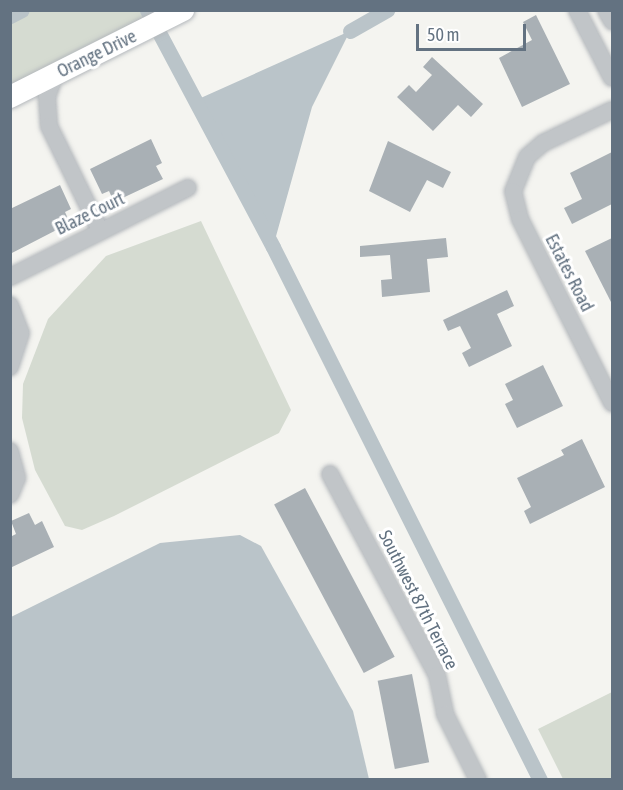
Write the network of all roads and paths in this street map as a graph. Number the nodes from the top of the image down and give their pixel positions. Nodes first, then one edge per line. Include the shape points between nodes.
1 (578, 10) edge
2 (606, 10) edge
3 (174, 15) edge
4 (612, 21) edge
5 (55, 75) junction
6 (612, 78) edge
7 (10, 97) edge
8 (612, 110) edge
9 (188, 188) dead end
10 (100, 230) junction
11 (10, 277) edge
12 (10, 305) edge
13 (10, 367) edge
14 (612, 403) edge
15 (10, 451) edge
16 (330, 474) dead end
17 (10, 495) edge
18 (478, 780) edge

1 - 6 street
2 - 4 street
3 - 5 street, Orange Drive
5 - 7 street, Orange Drive
5 - 10 street via 47,97 49,126
8 - 14 street, Estates Road via 543,143 527,157 513,191 520,219
9 - 10 street, Blaze Court
10 - 11 street, Blaze Court
12 - 13 street via 21,333
15 - 17 street via 17,478
16 - 18 street, Southwest 87th Terrace via 437,675 445,714

